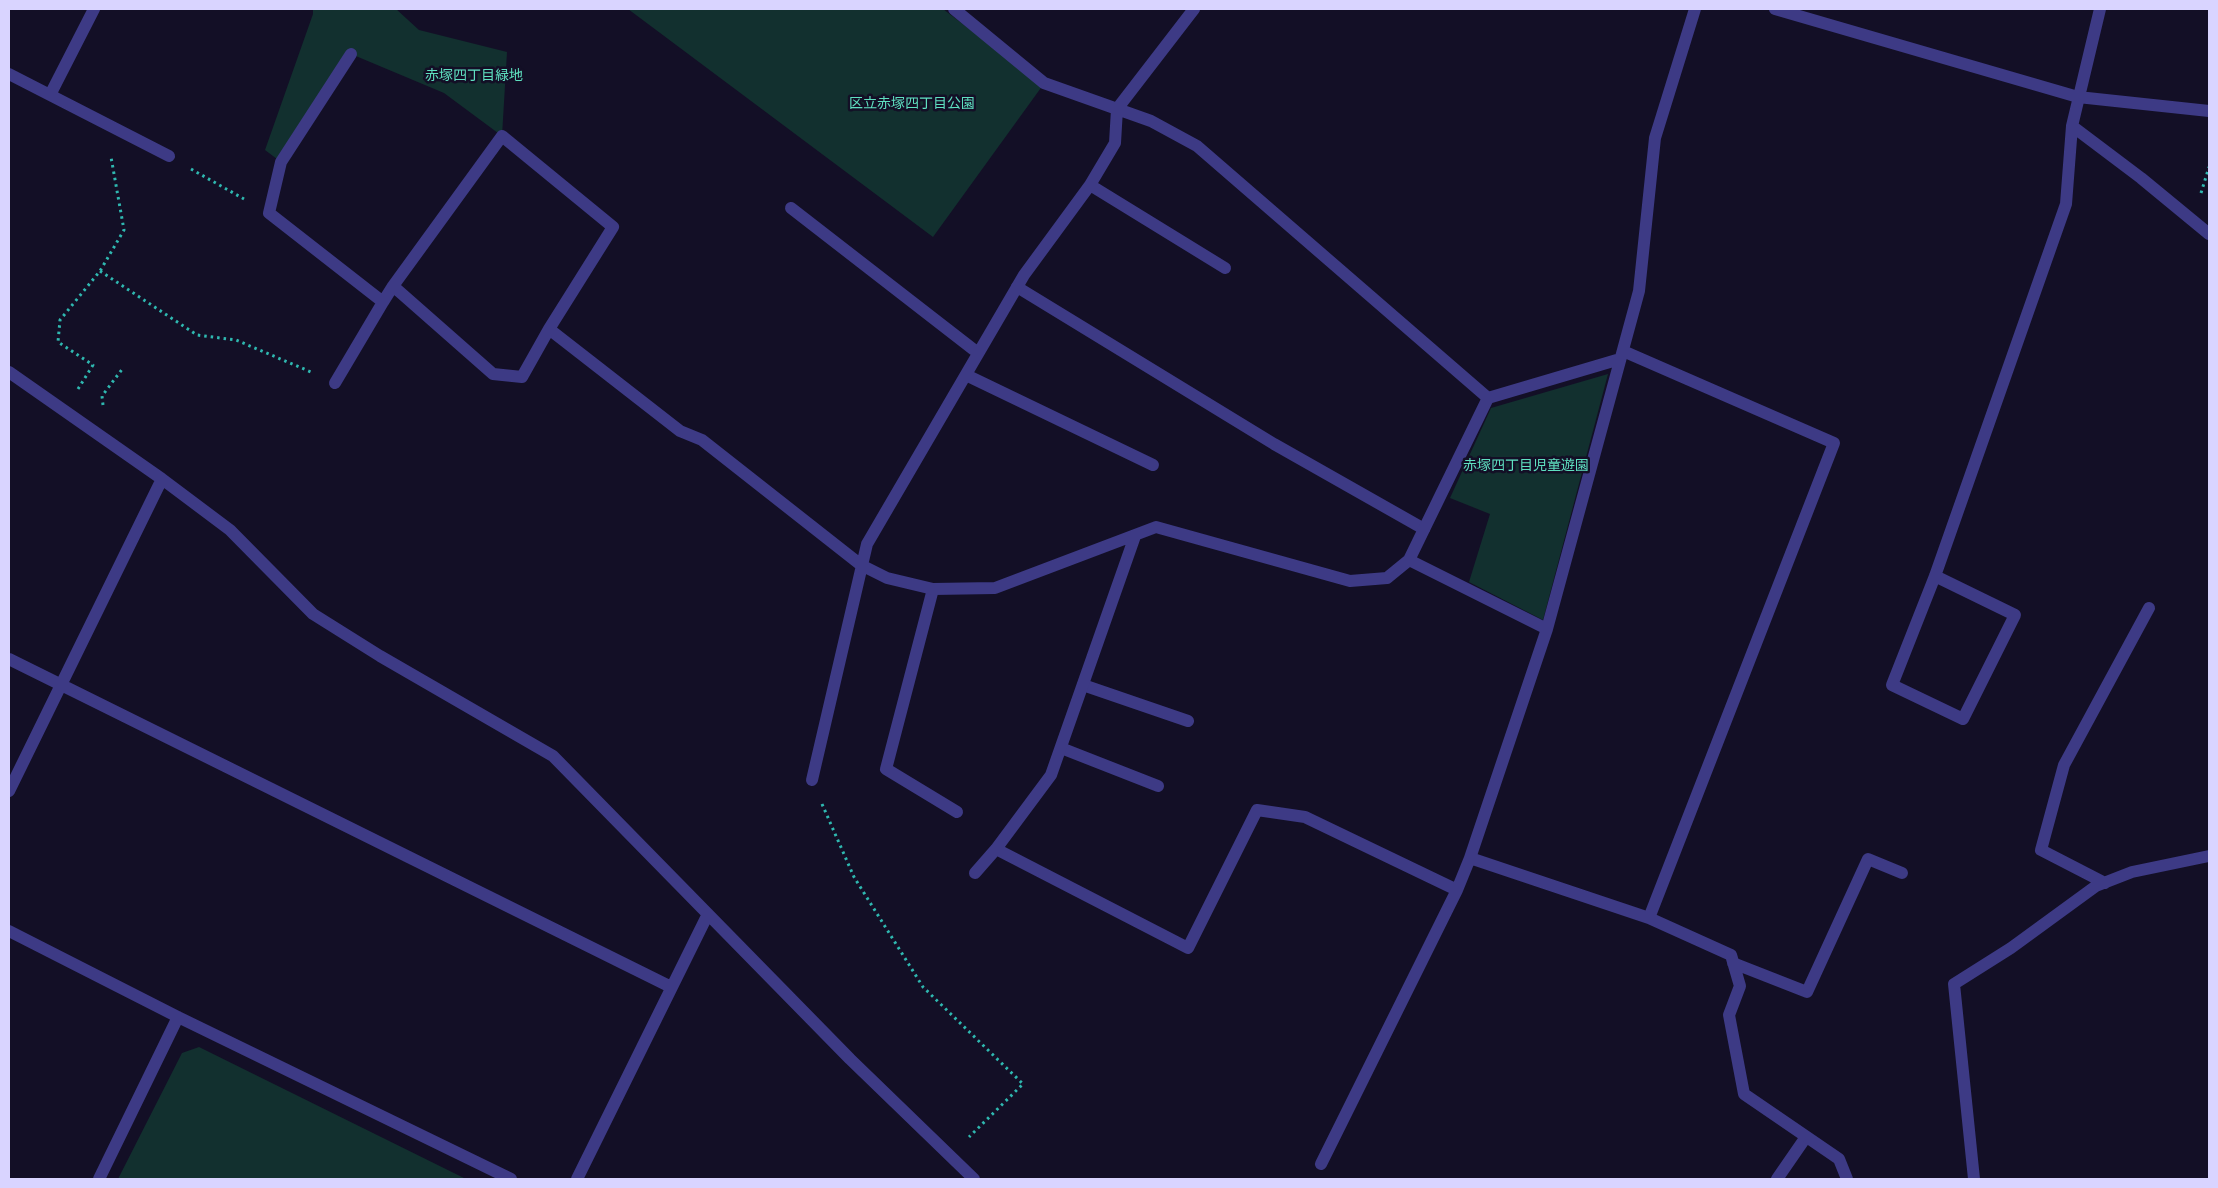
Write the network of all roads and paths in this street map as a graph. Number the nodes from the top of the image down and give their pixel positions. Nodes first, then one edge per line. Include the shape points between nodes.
1 (94, 9) edge
2 (954, 9) edge
3 (1194, 9) edge
4 (1695, 9) edge
5 (1775, 9) edge
6 (2100, 9) edge
7 (351, 54) dead end
8 (9, 74) edge
9 (50, 95) junction
10 (2078, 98) junction
11 (1116, 110) junction
12 (2209, 111) edge
13 (2072, 126) junction
14 (169, 156) joint
15 (111, 158) dead end
16 (1090, 185) junction
17 (791, 208) dead end
18 (269, 213) junction
19 (2209, 234) edge
20 (1225, 268) dead end
21 (100, 272) junction
22 (394, 286) junction
23 (1017, 287) junction
24 (383, 302) junction
25 (549, 329) junction
26 (978, 353) junction
27 (1621, 355) junction
28 (293, 363) dead end
29 (123, 368) dead end
30 (9, 372) edge
31 (87, 373) dead end
32 (966, 374) junction
33 (335, 383) dead end
34 (1488, 398) junction
35 (108, 440) junction
36 (1153, 465) dead end
37 (162, 478) junction
38 (1424, 529) junction
39 (1135, 536) junction
40 (1409, 560) junction
41 (861, 565) junction
42 (1935, 576) junction
43 (933, 589) junction
44 (2148, 608) dead end
45 (1547, 629) junction
46 (9, 659) edge
47 (62, 685) junction
48 (1083, 685) junction
49 (1188, 721) dead end
50 (1061, 748) junction
51 (812, 780) joint
52 (1158, 786) dead end
53 (9, 790) edge
54 (957, 812) dead end
55 (996, 849) junction
56 (2209, 856) edge
57 (1470, 858) junction
58 (975, 872) dead end
59 (1902, 874) dead end
60 (2105, 883) junction
61 (1457, 890) junction
62 (708, 914) junction
63 (1649, 918) junction
64 (9, 931) edge
65 (1733, 963) junction
66 (671, 987) junction
67 (178, 1017) junction
68 (1806, 1137) junction
69 (949, 1156) junction
70 (1320, 1164) dead end
71 (99, 1179) edge
72 (511, 1179) edge
73 (577, 1179) edge
74 (974, 1179) edge
75 (1778, 1179) edge
76 (1847, 1179) edge
77 (1974, 1179) edge

1 - 9 street
2 - 11 street via 1044,83
3 - 11 street
4 - 27 street via 1655,138 1639,291
5 - 10 street
6 - 10 street
7 - 18 street via 281,162
8 - 9 street
9 - 14 street
10 - 12 street
10 - 13 street
11 - 16 street via 1115,143
11 - 34 street via 1151,121 1197,146
13 - 19 street
13 - 42 street via 2066,204
14 - 18 path
15 - 21 path via 124,230
16 - 20 street
16 - 23 street
17 - 26 street
18 - 24 street
21 - 28 path via 197,336 236,340
21 - 31 path via 60,320 58,342 93,365
22 - 24 street
22 - 25 street via 493,374 522,377
22 - 25 street via 502,136 613,227
23 - 26 street
23 - 38 street via 1274,444
24 - 33 street
25 - 41 street via 680,431 702,440
26 - 32 street
27 - 34 street
27 - 45 street
27 - 63 street via 1834,443
29 - 35 path via 102,396
30 - 35 street
32 - 36 street
32 - 41 street via 867,544
34 - 38 street
35 - 37 street
37 - 47 street
37 - 62 street via 230,530 314,614 553,756
38 - 40 street
39 - 40 street via 1156,527 1350,582 1387,578
39 - 43 street via 995,588
39 - 48 street
40 - 45 street
41 - 43 street via 887,578
41 - 51 street
42 - 42 street via 2015,615 1963,719 1892,685
43 - 54 street via 886,769
44 - 60 street via 2064,765 2041,850
45 - 57 street
46 - 47 street
47 - 53 street
47 - 66 street
48 - 49 street
48 - 50 street
50 - 52 street
50 - 55 street via 1051,775
51 - 69 path via 854,877 923,987 1023,1084
55 - 58 street
55 - 61 street via 1188,948 1257,810 1305,816
56 - 60 street via 2132,872
57 - 61 street
57 - 63 street
59 - 65 street via 1868,859 1807,992
60 - 77 street via 2096,886 2011,948 1954,984
61 - 70 street
62 - 66 street
62 - 69 street
63 - 65 street via 1731,955
64 - 67 street
65 - 68 street via 1740,986 1729,1014 1744,1094
66 - 73 street
67 - 71 street
67 - 72 street
68 - 75 street
68 - 76 street via 1839,1160
69 - 74 street

